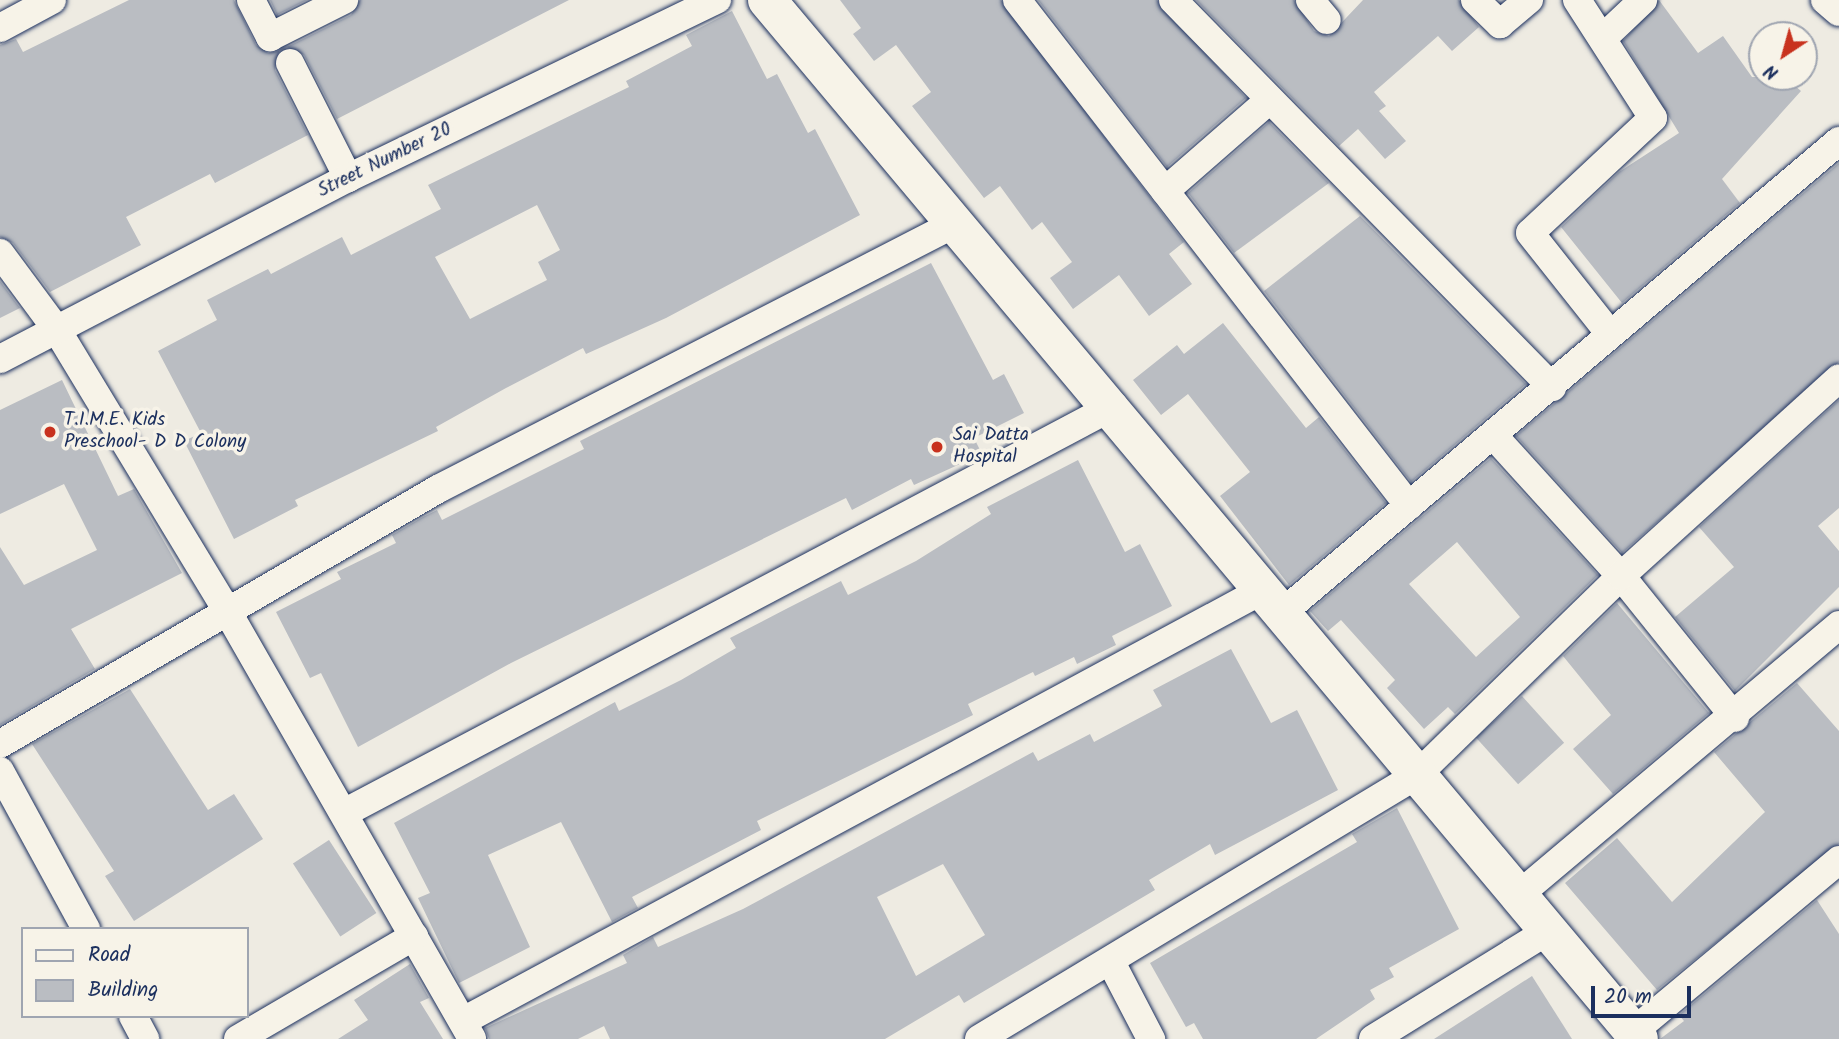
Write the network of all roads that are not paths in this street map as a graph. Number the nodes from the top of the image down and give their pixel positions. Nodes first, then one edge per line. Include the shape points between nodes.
1 (52, 0) edge
2 (251, 0) edge
3 (344, 0) edge
4 (717, 0) edge
5 (767, 0) edge
6 (1017, 0) edge
7 (1173, 0) edge
8 (1475, 0) edge
9 (1529, 0) edge
10 (1577, 0) edge
11 (1643, 0) edge
12 (1825, 0) edge
13 (1839, 12) edge
14 (0, 28) edge
15 (1604, 37) junction
16 (290, 63) dead end
17 (1268, 100) junction
18 (1839, 141) edge
19 (348, 178) junction
20 (1165, 191) junction
21 (957, 222) junction
22 (0, 253) edge
23 (57, 330) junction
24 (1610, 334) junction
25 (0, 359) edge
26 (1839, 378) edge
27 (1552, 387) junction
28 (1114, 406) junction
29 (1493, 435) junction
30 (1409, 506) junction
31 (1621, 576) junction
32 (1271, 602) junction
33 (226, 609) junction
34 (1839, 625) edge
35 (1735, 718) junction
36 (0, 744) edge
37 (0, 771) edge
38 (1417, 775) junction
39 (344, 813) junction
40 (1839, 860) edge
41 (1521, 893) junction
42 (85, 927) edge
43 (1551, 929) junction
44 (414, 936) junction
45 (1112, 964) junction
46 (134, 1018) edge
47 (468, 1030) edge
48 (1637, 1035) edge
49 (145, 1039) edge
50 (237, 1039) edge
51 (979, 1039) edge
52 (1151, 1039) edge
53 (1373, 1039) edge

1 - 14 street
2 - 3 street via 270,37
4 - 19 street, Street Number 20
5 - 21 street
6 - 20 street
7 - 17 street
8 - 9 street via 1500,24
10 - 15 street
11 - 15 street
12 - 13 street
15 - 24 street via 1653,118 1530,233
16 - 19 street
17 - 20 street
17 - 27 street
18 - 24 street
19 - 23 street, Street Number 20
20 - 30 street
21 - 28 street
21 - 33 street via 439,489
22 - 23 street
23 - 25 street, Street Number 20
23 - 33 street
24 - 27 street
26 - 31 street
27 - 29 street
28 - 32 street
28 - 39 street
29 - 30 street
29 - 31 street
30 - 32 street
31 - 35 street
31 - 38 street
32 - 38 street
32 - 47 street
33 - 36 street
33 - 39 street
34 - 35 street
35 - 41 street
37 - 42 street
38 - 41 street
38 - 45 street
39 - 44 street
40 - 48 street
41 - 43 street
43 - 48 street
43 - 53 street
44 - 47 street
44 - 50 street
45 - 51 street
45 - 52 street
46 - 49 street

